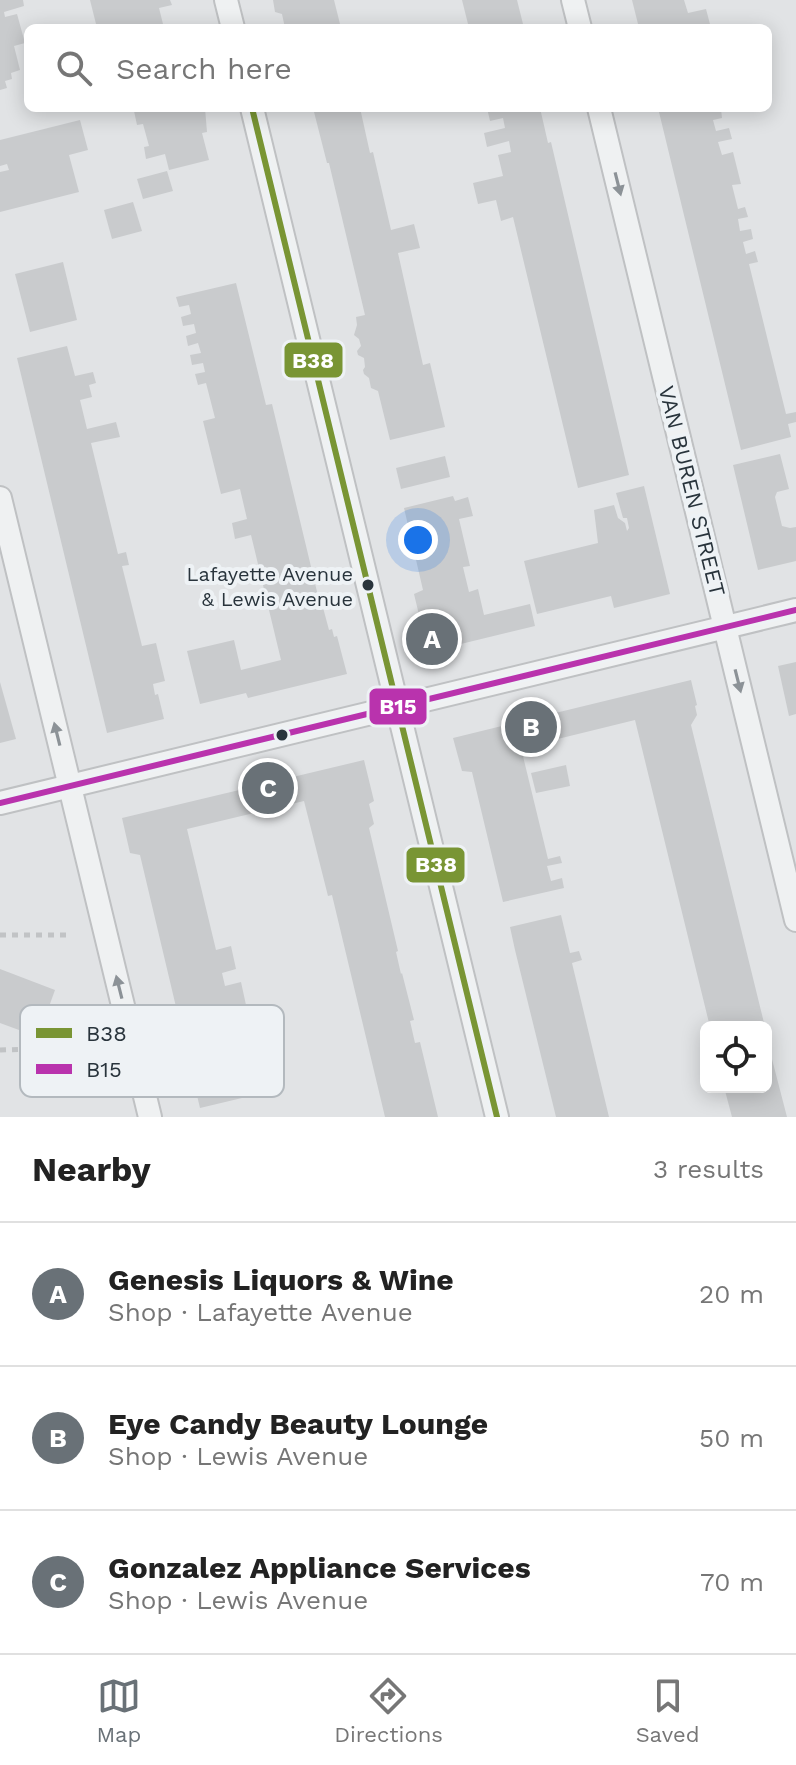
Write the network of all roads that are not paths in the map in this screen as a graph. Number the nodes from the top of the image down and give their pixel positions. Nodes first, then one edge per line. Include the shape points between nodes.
1 (226, 0) edge
2 (573, 0) edge
3 (232, 24) edge
4 (579, 24) edge
5 (253, 112) edge
6 (600, 112) edge
7 (0, 498) edge
8 (796, 610) edge
9 (725, 627) junction
10 (397, 707) junction
11 (70, 786) junction
12 (0, 803) edge
13 (796, 920) edge
14 (123, 1005) edge
15 (145, 1097) edge
16 (150, 1117) edge
17 (497, 1117) edge

1 - 3 street
2 - 4 street
5 - 10 street
6 -> 9 street, VAN BUREN STREET
11 -> 7 street
8 - 9 street
9 - 10 street
9 -> 13 street, VAN BUREN STREET
10 - 11 street
10 - 17 street
11 - 12 street
14 -> 11 street
16 -> 15 street

